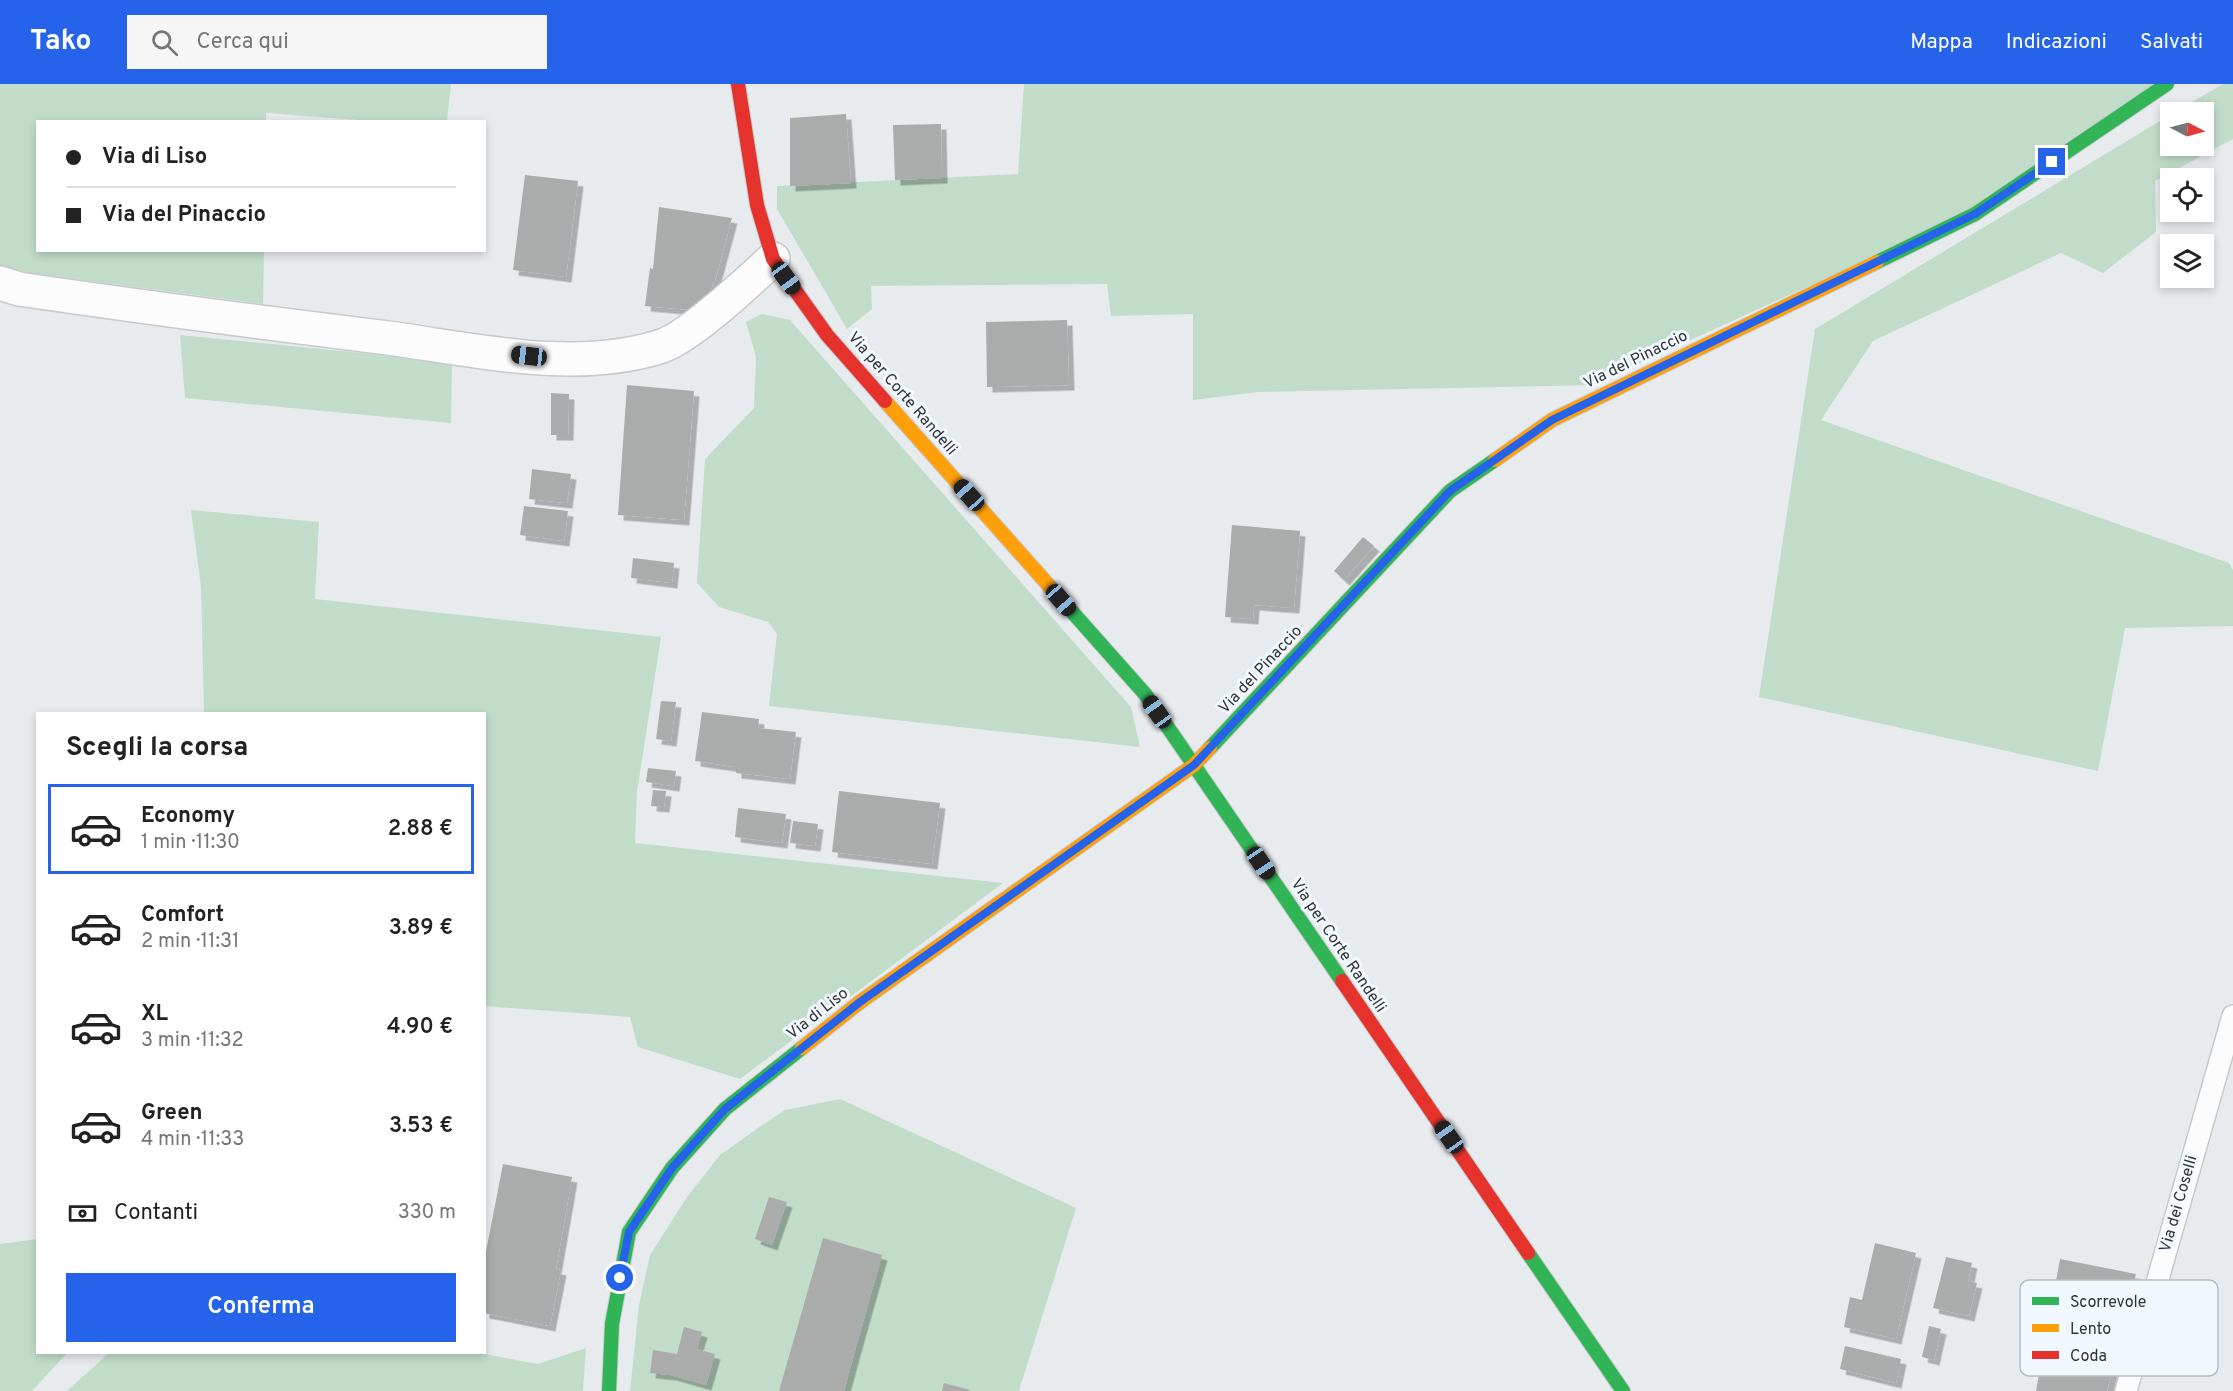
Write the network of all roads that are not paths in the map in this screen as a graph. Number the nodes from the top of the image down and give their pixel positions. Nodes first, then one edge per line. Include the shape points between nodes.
1 (738, 84) edge
2 (2168, 84) edge
3 (773, 259) junction
4 (0, 283) edge
5 (1194, 765) junction
6 (2233, 1016) edge
7 (2158, 1280) edge
8 (2130, 1376) edge
9 (609, 1391) edge
10 (1623, 1391) edge
11 (2126, 1391) edge

1 - 3 street, Via per Corte Randelli via 758,205
2 - 5 street, Via del Pinaccio via 1975,214 1552,420 1524,439 1450,491
3 - 4 street via 696,325 664,345 598,360 529,356 192,314
3 - 5 street, Via per Corte Randelli via 827,334 1145,694
5 - 9 street, Via di Liso via 860,1002 725,1109 672,1168 629,1232 612,1324
5 - 10 street, Via per Corte Randelli
6 - 7 lane, Via dei Coselli
8 - 11 lane, Via dei Coselli

